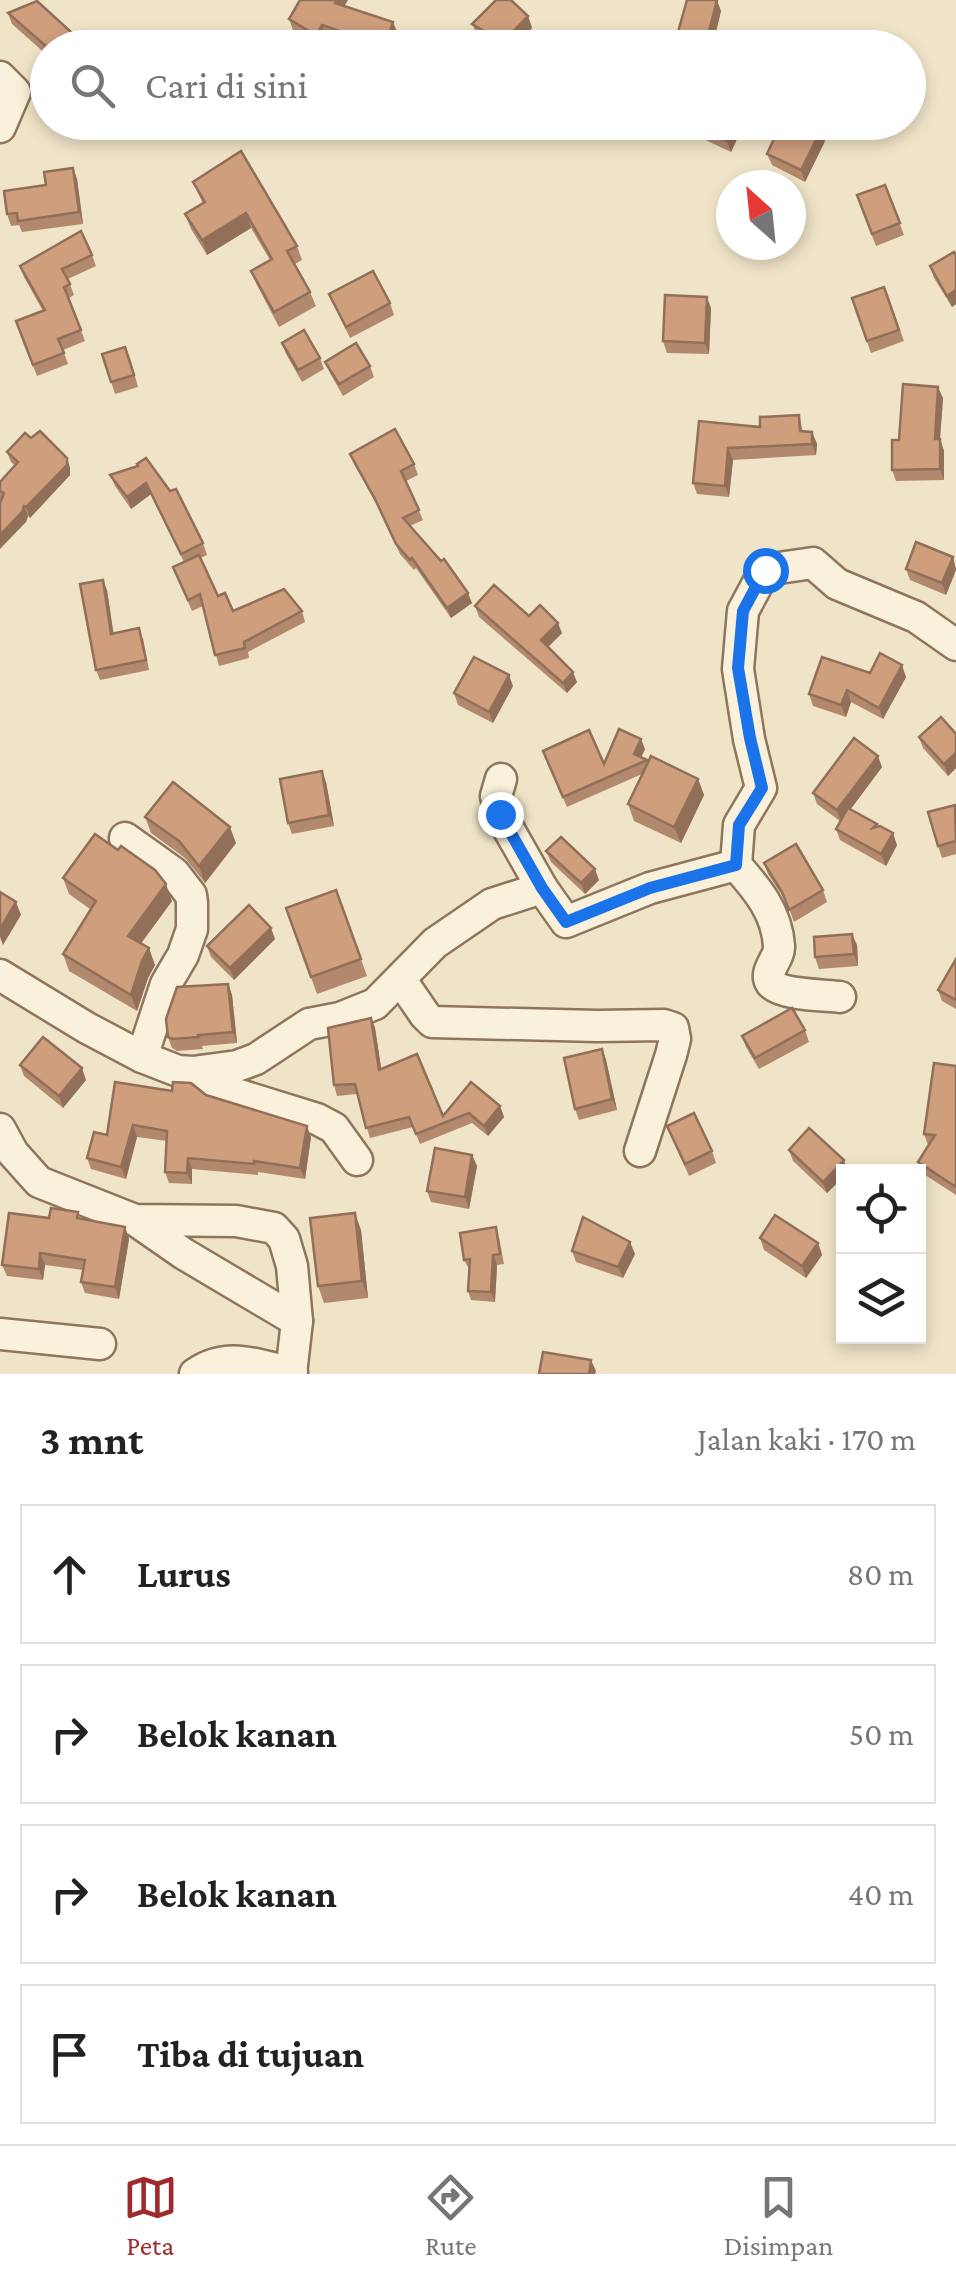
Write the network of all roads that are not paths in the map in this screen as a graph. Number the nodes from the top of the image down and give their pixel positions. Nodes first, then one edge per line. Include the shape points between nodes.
1 (0, 77) edge
2 (0, 127) edge
3 (956, 645) edge
4 (500, 779) dead end
5 (126, 838) dead end
6 (736, 865) junction
7 (542, 888) junction
8 (400, 980) junction
9 (3, 985) edge
10 (840, 997) dead end
11 (142, 1057) junction
12 (203, 1071) junction
13 (0, 1129) edge
14 (640, 1151) dead end
15 (357, 1160) dead end
16 (135, 1220) junction
17 (298, 1320) junction
18 (0, 1334) edge
19 (100, 1344) dead end
20 (292, 1373) edge
21 (195, 1374) edge

1 - 2 street via 15,92
3 - 6 street via 916,617 836,584 813,563 765,570 743,611 738,668 762,788 739,825
4 - 7 street via 500,814
5 - 11 street via 174,873 192,903 184,955 166,984
6 - 7 street via 650,888 566,922
6 - 10 street via 776,926 780,949 768,976 772,983 780,990
7 - 8 street via 492,904 435,943
8 - 12 street via 375,1004 309,1024 256,1059
8 - 14 street via 432,1022 673,1028 671,1056
9 - 11 street
11 - 12 street via 178,1071
12 - 15 street via 217,1088 317,1118 334,1128
13 - 16 street via 40,1182
16 - 17 street
16 - 17 street via 274,1228 289,1251
17 - 20 street
18 - 19 street
20 - 21 street via 234,1360

